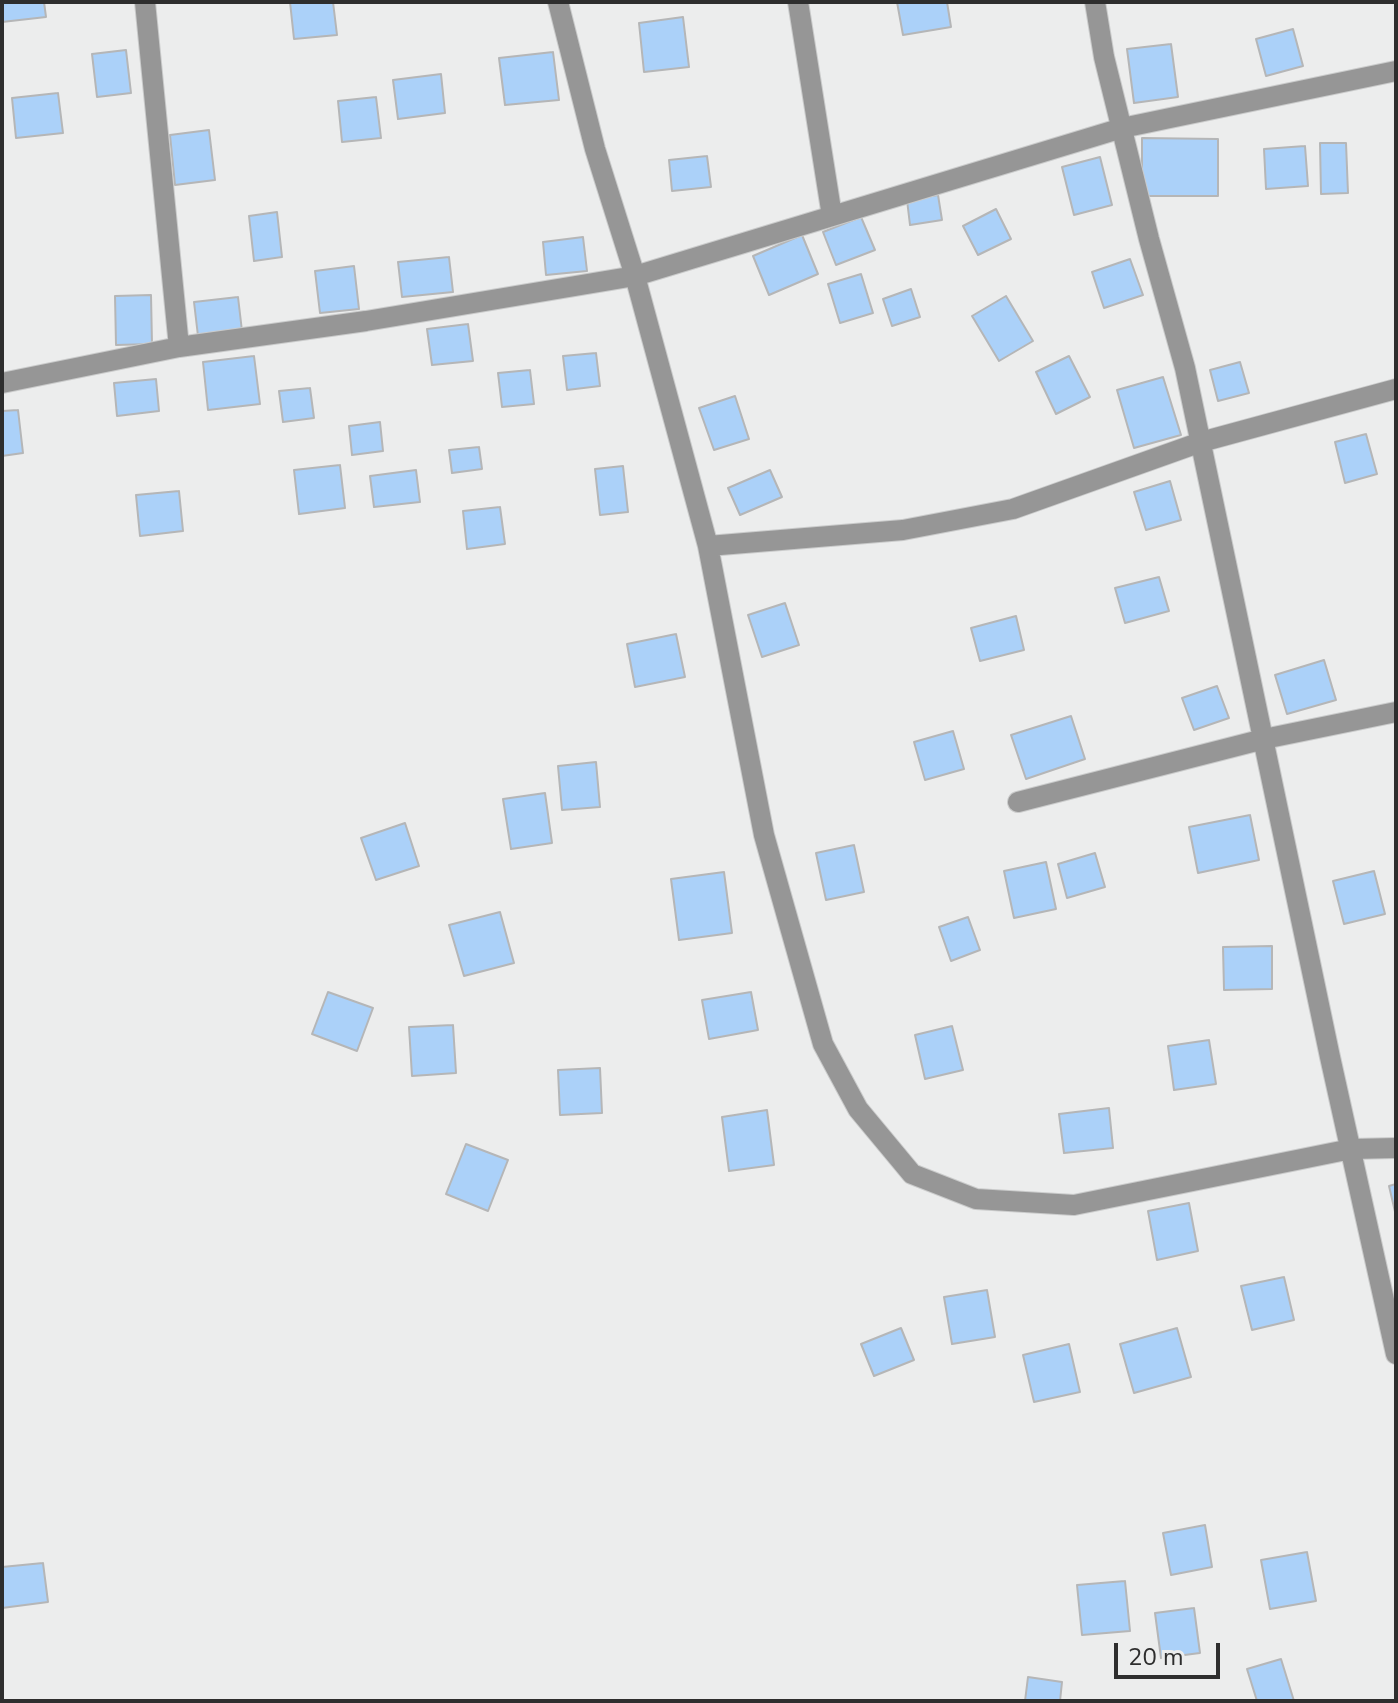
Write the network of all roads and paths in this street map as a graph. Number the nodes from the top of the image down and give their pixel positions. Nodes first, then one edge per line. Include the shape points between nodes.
1 (145, 2) edge
2 (558, 2) edge
3 (798, 2) edge
4 (1095, 2) edge
5 (1396, 71) edge
6 (1122, 128) junction
7 (832, 216) junction
8 (635, 276) junction
9 (179, 347) junction
10 (2, 383) edge
11 (1396, 389) edge
12 (1201, 442) junction
13 (708, 546) junction
14 (1396, 712) edge
15 (1264, 739) junction
16 (1018, 802) dead end
17 (1396, 1148) edge
18 (1351, 1149) junction
19 (1396, 1354) edge

1 - 9 street
2 - 8 street via 595,149
3 - 7 street
4 - 6 street
5 - 6 street
6 - 7 street
6 - 12 street
7 - 8 street
8 - 9 street
8 - 13 street
9 - 10 street
11 - 12 street
12 - 13 street via 1013,509 903,530
12 - 15 street
13 - 18 street via 764,835 823,1044 858,1109 912,1174 976,1199 1074,1205
14 - 15 street
15 - 16 street
15 - 18 street
17 - 18 street
18 - 19 street

